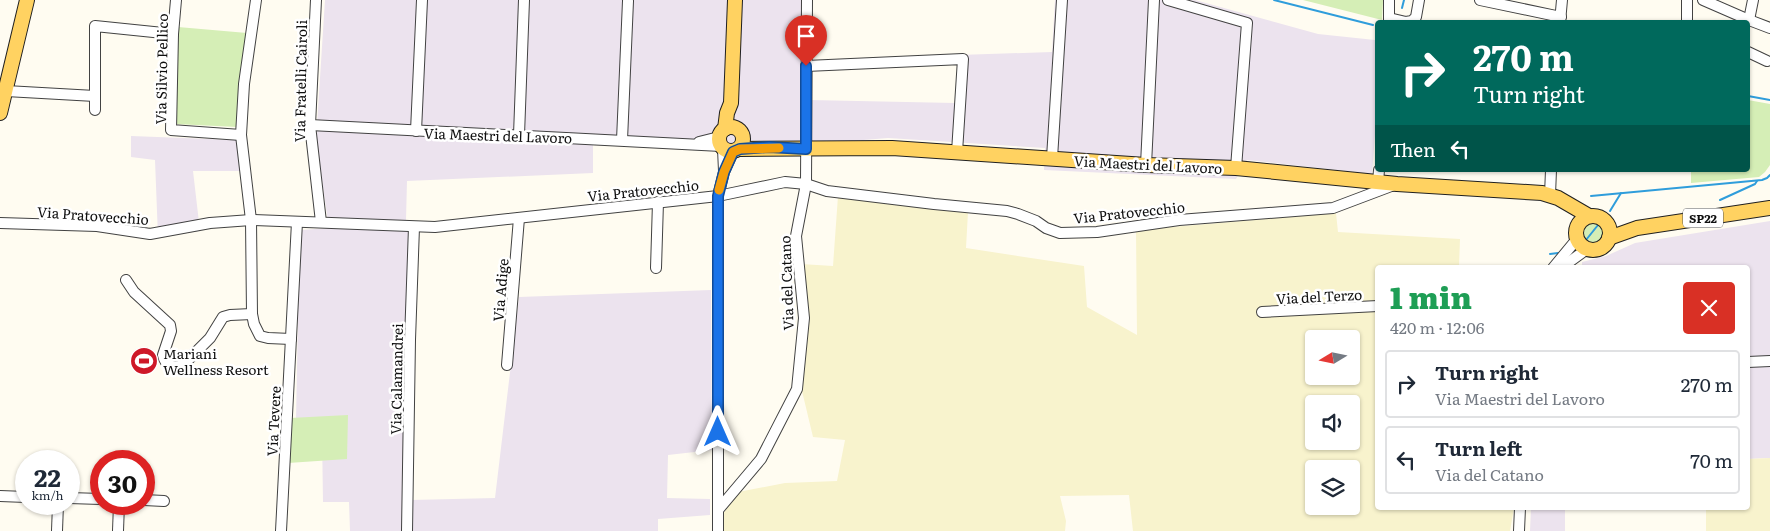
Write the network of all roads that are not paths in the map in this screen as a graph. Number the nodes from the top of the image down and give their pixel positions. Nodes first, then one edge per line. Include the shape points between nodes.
1 (27, 0) edge
2 (176, 0) edge
3 (256, 0) edge
4 (316, 0) edge
5 (422, 0) edge
6 (524, 0) edge
7 (735, 0) edge
8 (807, 0) edge
9 (1062, 0) edge
10 (1154, 0) edge
11 (1168, 0) edge
12 (1389, 0) edge
13 (1419, 0) edge
14 (1480, 0) edge
15 (1562, 0) edge
16 (1687, 0) edge
17 (1703, 0) edge
18 (1753, 0) edge
19 (628, 1) edge
20 (1723, 4) edge
21 (1389, 20) edge
22 (1413, 20) edge
23 (1561, 20) edge
24 (1687, 20) edge
25 (1749, 20) joint
26 (1750, 20) edge
27 (1770, 28) edge
28 (173, 34) junction
29 (1750, 53) edge
30 (1766, 61) dead end
31 (806, 66) junction
32 (95, 96) junction
33 (2, 102) edge
34 (95, 110) dead end
35 (310, 125) junction
36 (416, 131) junction
37 (241, 135) junction
38 (519, 136) junction
39 (622, 140) junction
40 (730, 141) junction
41 (806, 149) junction
42 (957, 152) junction
43 (1052, 158) junction
44 (1146, 165) junction
45 (1236, 168) junction
46 (1551, 172) edge
47 (1379, 176) edge
48 (806, 184) junction
49 (1397, 184) junction
50 (1527, 192) junction
51 (1550, 195) junction
52 (718, 196) junction
53 (658, 202) junction
54 (1770, 208) edge
55 (1589, 216) junction
56 (519, 218) junction
57 (251, 220) junction
58 (297, 222) junction
59 (321, 222) junction
60 (0, 223) edge
61 (414, 227) junction
62 (1608, 232) junction
63 (1580, 238) junction
64 (1557, 265) edge
65 (1563, 265) edge
66 (656, 268) dead end
67 (126, 280) dead end
68 (1375, 306) edge
69 (1262, 312) dead end
70 (252, 314) junction
71 (291, 339) junction
72 (1770, 361) edge
73 (1750, 362) edge
74 (507, 365) dead end
75 (0, 496) edge
76 (15, 497) edge
77 (155, 501) edge
78 (164, 501) dead end
79 (718, 510) junction
80 (1520, 510) edge
81 (58, 515) edge
82 (119, 515) edge
83 (57, 531) edge
84 (118, 531) edge
85 (281, 531) edge
86 (407, 531) edge
87 (718, 531) edge
88 (1519, 531) edge

1 - 33 main road
2 - 28 street, Via Silvio Pellico
3 - 37 street via 244,84
4 - 35 street, Via Fratelli Cairoli
5 - 36 street
6 - 38 street
7 - 40 main road
8 - 31 street, Via del Catano
9 - 43 street
10 - 44 street
11 - 45 street via 1247,23
12 - 21 street
13 - 22 street
14 - 23 street
15 - 23 street
16 - 24 street
17 - 20 street
18 - 25 street
19 - 39 street
20 - 25 street
26 - 27 street
28 - 32 street via 95,26
28 - 37 street, Via Silvio Pellico via 171,130
29 - 30 street
31 - 41 street, Via del Catano
31 - 42 street via 963,59
32 - 33 street
32 - 34 street
35 - 36 street, Via Maestri del Lavoro
35 - 59 street, Via Fratelli Cairoli
36 - 38 street, Via Maestri del Lavoro
37 - 57 street
38 - 39 street, Via Maestri del Lavoro
39 - 40 street, Via Maestri del Lavoro via 686,144
40 - 41 main road, Via Maestri del Lavoro
40 - 52 street
41 - 42 main road, Via Maestri del Lavoro via 892,148
41 - 48 street, Via del Catano
42 - 43 main road, Via Maestri del Lavoro
43 - 44 main road, Via Maestri del Lavoro
44 - 45 main road, Via Maestri del Lavoro
45 - 47 main road, Via Maestri del Lavoro
46 - 51 street
47 - 49 main road, Via Maestri del Lavoro
48 - 49 street, Via Pratovecchio via 827,191 1007,211 1060,233 1070,233 1179,220 1333,208
48 - 52 street, Via Pratovecchio via 785,182
48 - 79 street, Via del Catano via 796,236 804,318 797,389 760,459
49 - 50 main road, Via Maestri del Lavoro
50 - 51 main road, Via Maestri del Lavoro
50 - 63 main road via 1567,214
51 - 55 main road
52 - 53 street, Via Pratovecchio
52 - 79 street
53 - 56 street, Via Pratovecchio
53 - 66 street
54 - 62 main road, SP22
55 - 62 main road via 1600,217
55 - 63 main road via 1582,220
56 - 61 street, Via Pratovecchio
56 - 74 street, Via Adige
57 - 58 street, Via Pratovecchio
57 - 60 street, Via Pratovecchio via 210,223 150,234 97,226
57 - 70 street
58 - 59 street, Via Pratovecchio
58 - 71 street, Via Tevere
59 - 61 street, Via Pratovecchio
61 - 86 street, Via Calamandrei
62 - 63 main road, SP22 via 1606,243 1597,249
63 - 64 street
63 - 65 street
67 - 70 street via 134,292 170,325 171,334 163,354 167,364 174,367 185,364 210,338 223,317
68 - 69 street, Via del Terzo
70 - 71 street via 260,336
71 - 85 street, Via Tevere
72 - 73 street
75 - 76 street
77 - 78 street
79 - 87 street
80 - 88 street
81 - 83 street
82 - 84 street

